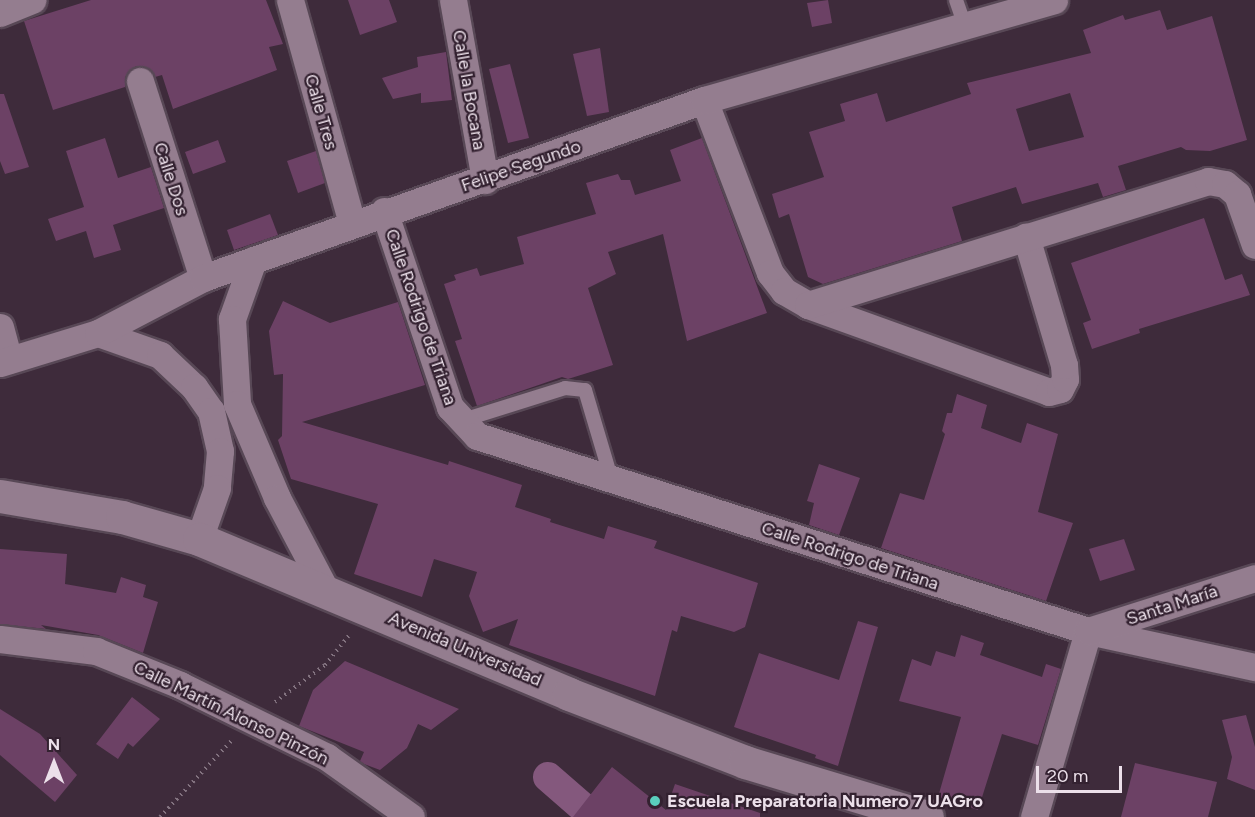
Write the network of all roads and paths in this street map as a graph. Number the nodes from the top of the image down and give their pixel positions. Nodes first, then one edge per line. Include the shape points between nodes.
1 (33, 0) edge
2 (290, 0) edge
3 (453, 0) edge
4 (956, 0) edge
5 (1054, 0) edge
6 (0, 13) edge
7 (965, 26) junction
8 (140, 81) dead end
9 (704, 100) junction
10 (485, 180) junction
11 (384, 211) junction
12 (352, 223) junction
13 (1026, 237) junction
14 (1255, 245) edge
15 (252, 260) junction
16 (203, 278) junction
17 (808, 305) junction
18 (0, 327) edge
19 (98, 333) junction
20 (4, 361) edge
21 (237, 404) junction
22 (210, 411) junction
23 (459, 422) junction
24 (612, 481) junction
25 (0, 496) edge
26 (199, 539) junction
27 (1255, 578) edge
28 (325, 589) junction
29 (1088, 631) junction
30 (0, 639) edge
31 (1255, 668) edge
32 (411, 817) edge
33 (927, 817) edge
34 (1034, 817) edge

1 - 6 street
2 - 12 street, Calle Tres
3 - 10 street, Calle la Bocana
4 - 7 lane
5 - 7 street, Felipe Segundo
7 - 9 street, Felipe Segundo
8 - 16 street, Calle Dos
9 - 10 street, Felipe Segundo
9 - 17 street via 770,273 784,291
10 - 11 street, Felipe Segundo
11 - 12 street, Felipe Segundo
11 - 23 street, Calle Rodrigo de Triana via 450,407
12 - 15 street, Felipe Segundo
13 - 14 street via 1208,181 1225,184 1238,194
13 - 17 street
13 - 17 street via 1064,365 1065,379 1059,389 1036,389
15 - 16 street, Felipe Segundo
15 - 21 street via 232,319
16 - 19 street, Felipe Segundo
18 - 20 street
19 - 20 street, Felipe Segundo
19 - 22 street via 160,355 194,387
21 - 22 street
21 - 28 street via 277,498
22 - 26 street via 220,451 217,488
23 - 24 street, Calle Rodrigo de Triana via 477,436
23 - 24 lane, Calle Rodrigo de Triana via 565,388 585,390
24 - 29 street, Calle Rodrigo de Triana
25 - 26 main road, Avenida Universidad via 122,517
26 - 28 main road, Avenida Universidad
27 - 29 street, Santa María
28 - 33 main road, Avenida Universidad via 569,694 734,758
29 - 31 street, Calle Rodrigo de Triana
29 - 34 street
30 - 32 street, Calle Martín Alonso Pinzón via 96,651 180,685 327,757

